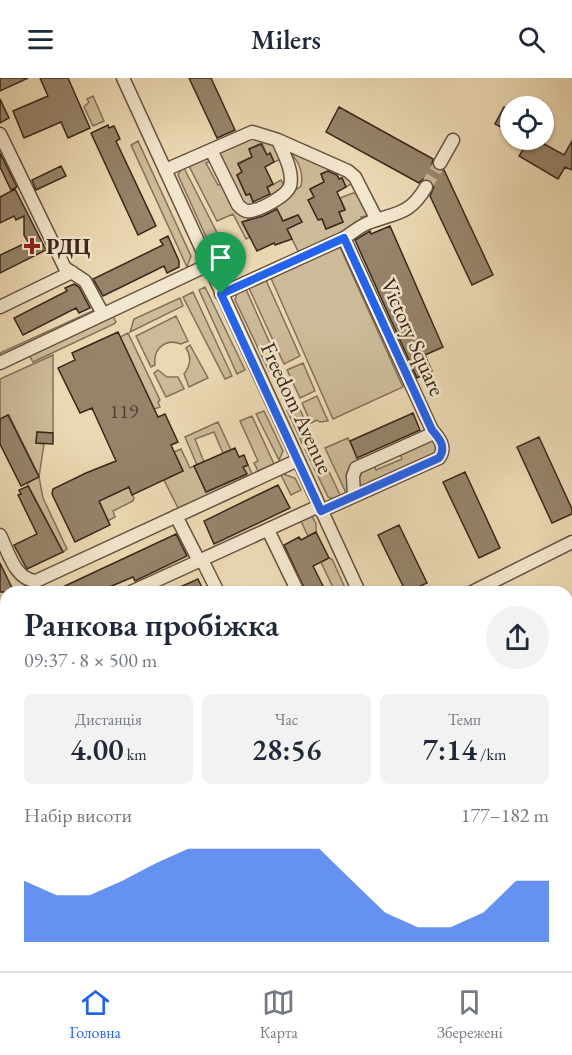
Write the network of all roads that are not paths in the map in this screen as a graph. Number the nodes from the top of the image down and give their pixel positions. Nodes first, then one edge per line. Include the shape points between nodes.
1 (123, 78) edge
2 (0, 134) edge
3 (278, 140) junction
4 (453, 140) dead end
5 (211, 150) junction
6 (440, 162) tunnel mouth
7 (165, 170) junction
8 (426, 187) tunnel mouth
9 (377, 220) junction
10 (344, 238) junction
11 (208, 265) junction
12 (72, 272) junction
13 (221, 294) junction
14 (0, 307) edge
15 (103, 314) junction
16 (0, 363) edge
17 (434, 433) junction
18 (298, 460) junction
19 (354, 496) junction
20 (320, 508) junction
21 (176, 516) junction
22 (268, 530) junction
23 (0, 535) edge
24 (572, 542) edge
25 (200, 560) junction
26 (144, 586) edge
27 (215, 586) edge
28 (295, 586) edge
29 (356, 586) edge
30 (484, 586) edge

1 - 7 street, Freedom Avenue
2 - 12 street via 65,268
3 - 5 street via 252,132
3 - 5 street via 291,176 290,184 284,194 250,211 238,205
3 - 9 street via 348,171
4 - 6 street
5 - 7 street
7 - 11 street, Freedom Avenue
8 - 9 street via 417,202 404,212
9 - 10 street
10 - 13 street
10 - 17 street, Victory Square
11 - 13 street, Freedom Avenue
11 - 15 street
12 - 14 street
12 - 15 street via 85,281
13 - 18 street, Freedom Avenue
15 - 16 street
17 - 19 street via 356,468
17 - 19 street, Victory Square via 443,447 439,458
18 - 20 street, Freedom Avenue
18 - 21 street
19 - 20 street, Victory Square
20 - 22 street, Victory Square
20 - 29 street, Freedom Avenue
21 - 23 street via 36,581 18,572
21 - 25 street
22 - 25 street, Victory Square
22 - 28 street
24 - 30 street
25 - 26 street, Victory Square
25 - 27 street

